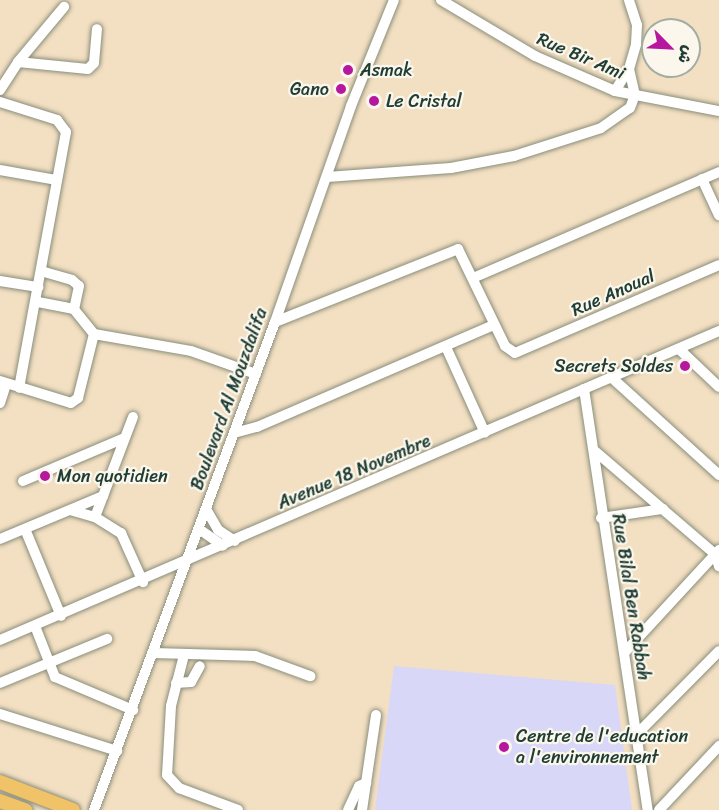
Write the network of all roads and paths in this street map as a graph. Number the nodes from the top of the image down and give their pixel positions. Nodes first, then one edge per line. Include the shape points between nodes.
1 (394, 0) edge
2 (441, 0) edge
3 (629, 0) edge
4 (64, 7) dead end
5 (97, 29) dead end
6 (18, 62) junction
7 (629, 69) junction
8 (0, 90) edge
9 (615, 91) junction
10 (635, 95) junction
11 (0, 102) edge
12 (719, 111) edge
13 (0, 170) edge
14 (719, 172) edge
15 (327, 177) junction
16 (702, 179) junction
17 (57, 180) junction
18 (719, 215) edge
19 (719, 265) edge
20 (41, 272) junction
21 (473, 278) junction
22 (0, 281) edge
23 (39, 287) junction
24 (37, 302) junction
25 (74, 309) junction
26 (275, 322) junction
27 (494, 325) junction
28 (719, 331) edge
29 (94, 334) junction
30 (446, 347) junction
31 (679, 349) junction
32 (256, 374) junction
33 (611, 377) junction
34 (3, 382) edge
35 (719, 387) edge
36 (19, 388) junction
37 (584, 389) junction
38 (0, 403) edge
39 (133, 417) dead end
40 (234, 433) junction
41 (485, 433) junction
42 (122, 439) junction
43 (596, 452) junction
44 (719, 475) edge
45 (23, 481) dead end
46 (103, 496) junction
47 (206, 509) junction
48 (663, 509) junction
49 (70, 510) junction
50 (95, 517) junction
51 (602, 518) junction
52 (25, 528) junction
53 (199, 529) junction
54 (0, 539) edge
55 (235, 541) junction
56 (223, 546) junction
57 (717, 552) edge
58 (186, 563) junction
59 (719, 566) edge
60 (143, 582) junction
61 (61, 616) junction
62 (35, 626) junction
63 (107, 639) dead end
64 (0, 640) edge
65 (719, 651) edge
66 (625, 652) junction
67 (154, 653) junction
68 (184, 655) junction
69 (49, 663) junction
70 (200, 666) dead end
71 (310, 676) dead end
72 (0, 683) edge
73 (176, 683) junction
74 (133, 710) junction
75 (0, 714) edge
76 (376, 715) dead end
77 (636, 735) junction
78 (719, 746) edge
79 (117, 752) junction
80 (0, 782) edge
81 (366, 783) junction
82 (0, 801) edge
83 (18, 809) edge
84 (74, 810) edge
85 (94, 810) edge
86 (238, 810) edge
87 (348, 810) edge
88 (362, 810) edge
89 (648, 810) edge
90 (659, 810) edge

1 - 15 street, Boulevard Al Mouzdalifa
2 - 9 street, Rue Bir Ami via 535,56
3 - 7 street via 638,33
4 - 6 street
5 - 6 street via 94,63 88,69
6 - 8 street
7 - 9 street
7 - 10 street
9 - 10 street, Rue Bir Ami
10 - 12 street, Rue Bir Ami
10 - 15 street via 619,119 513,156 451,168
11 - 17 street via 57,120 64,126
13 - 17 street
14 - 16 street
15 - 26 street, Boulevard Al Mouzdalifa
16 - 18 street
16 - 21 street
17 - 20 street
19 - 27 street, Rue Anoual via 520,352 508,351
20 - 23 street
20 - 25 street via 72,280 79,286
21 - 26 street via 461,250 453,249
21 - 27 street
22 - 23 street
23 - 24 street
24 - 25 street
24 - 36 street
25 - 29 street
26 - 32 street, Boulevard Al Mouzdalifa
27 - 30 street
28 - 31 street, Avenue 18 Novembre
29 - 32 street via 181,348
29 - 36 street via 75,401
30 - 40 street
30 - 41 street
31 - 33 street, Avenue 18 Novembre
31 - 35 street
32 - 40 street, Boulevard Al Mouzdalifa
33 - 37 street, Avenue 18 Novembre
33 - 44 street
34 - 36 street
34 - 38 street
37 - 41 street, Avenue 18 Novembre
37 - 43 street, Rue Bilal Ben Rabbah
39 - 42 street
40 - 47 street, Boulevard Al Mouzdalifa
41 - 55 street, Avenue 18 Novembre
42 - 45 street
42 - 46 street
43 - 48 street
43 - 51 street, Rue Bilal Ben Rabbah
46 - 49 street
46 - 50 street
47 - 53 street, Boulevard Al Mouzdalifa
47 - 55 street via 218,530
48 - 51 street
48 - 57 street
49 - 50 street
49 - 52 street
50 - 60 street via 121,533
51 - 66 street, Rue Bilal Ben Rabbah
52 - 54 street
52 - 61 street
53 - 56 street
53 - 58 street, Boulevard Al Mouzdalifa
55 - 56 street, Avenue 18 Novembre
56 - 58 street, Avenue 18 Novembre
57 - 59 street
57 - 66 street
58 - 60 street, Avenue 18 Novembre
58 - 67 street, Boulevard Al Mouzdalifa
60 - 61 street, Avenue 18 Novembre
61 - 62 street, Avenue 18 Novembre
62 - 64 street, Avenue 18 Novembre
62 - 69 street
63 - 69 street
65 - 77 street
66 - 77 street, Rue Bilal Ben Rabbah
67 - 68 street
67 - 74 street, Boulevard Al Mouzdalifa
68 - 71 street via 255,656
68 - 73 street
69 - 72 street
69 - 74 street via 58,679
70 - 73 street via 191,682
73 - 86 street via 168,730 169,779 179,788
74 - 79 street, Boulevard Al Mouzdalifa
75 - 79 street
76 - 81 street
77 - 89 street, Rue Bilal Ben Rabbah
78 - 90 street
79 - 85 street, Boulevard Al Mouzdalifa
80 - 84 main road
81 - 87 street via 359,786
81 - 88 street
82 - 83 main road

